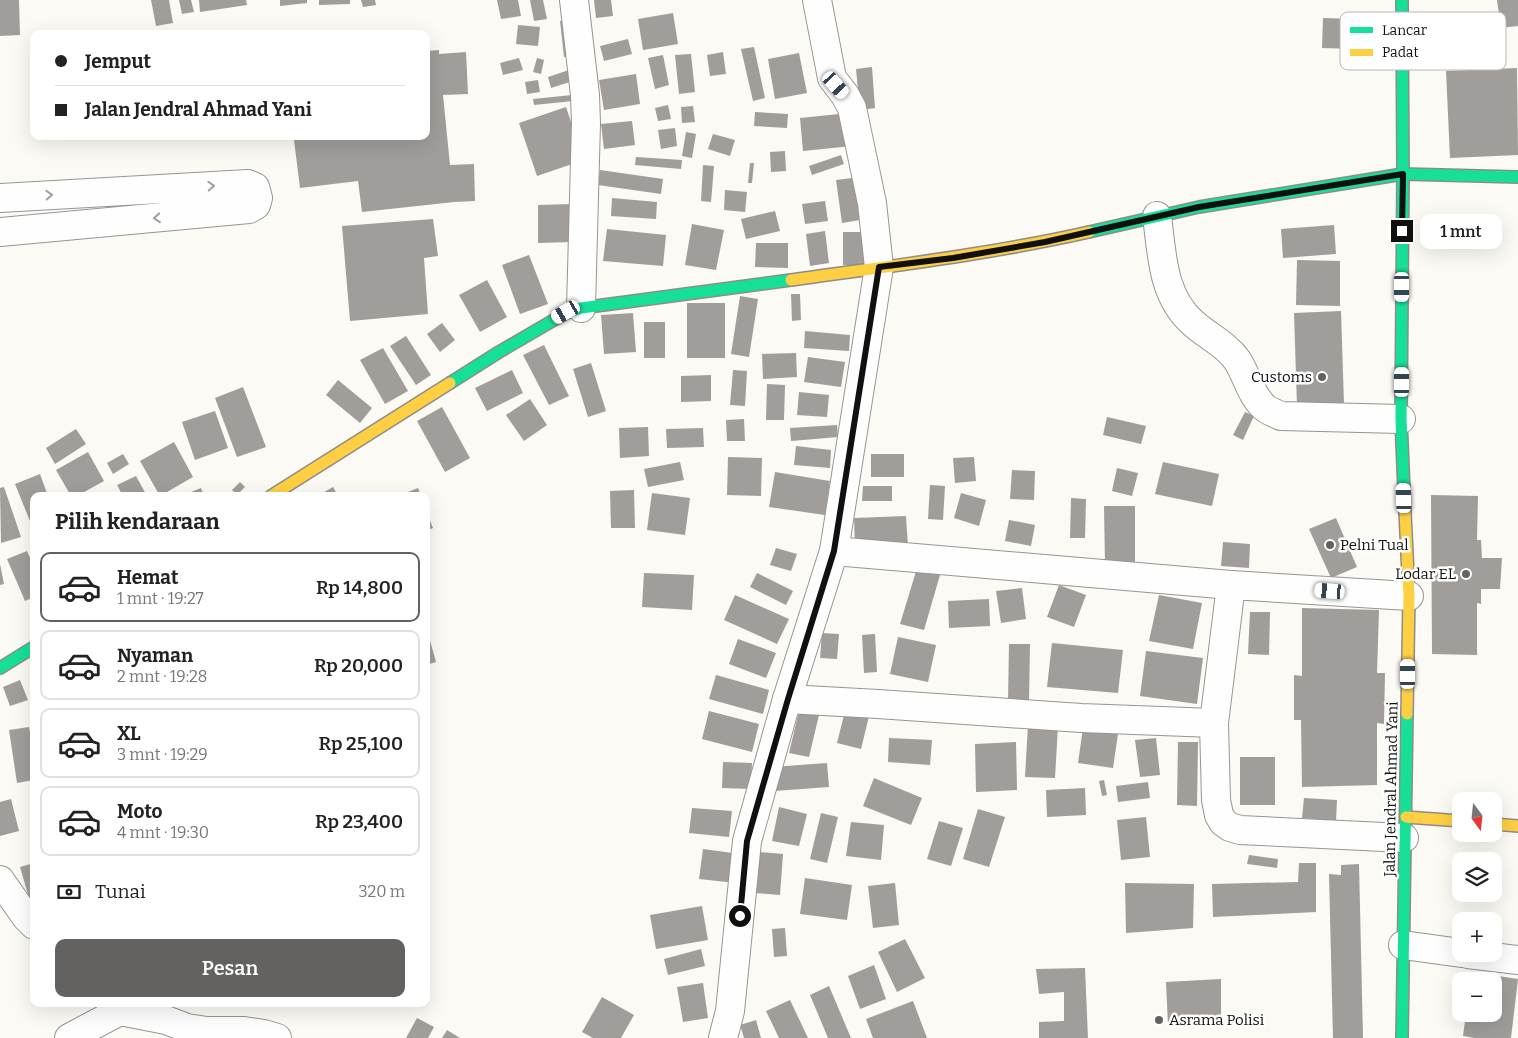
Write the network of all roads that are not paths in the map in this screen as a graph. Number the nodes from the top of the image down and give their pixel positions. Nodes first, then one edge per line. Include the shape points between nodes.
1 (574, 0) edge
2 (817, 0) edge
3 (1402, 70) edge
4 (1403, 174) junction
5 (1518, 177) edge
6 (0, 198) edge
7 (1157, 216) junction
8 (0, 232) edge
9 (879, 267) junction
10 (581, 308) junction
11 (1401, 419) junction
12 (277, 492) edge
13 (834, 551) junction
14 (1231, 585) junction
15 (1409, 596) junction
16 (30, 649) edge
17 (0, 668) edge
18 (788, 699) junction
19 (1214, 722) junction
20 (1452, 822) edge
21 (1502, 825) edge
22 (1518, 826) edge
23 (1405, 827) junction
24 (0, 880) edge
25 (30, 921) edge
26 (1403, 945) junction
27 (1452, 952) edge
28 (1502, 958) edge
29 (1518, 960) edge
30 (116, 1008) edge
31 (69, 1038) edge
32 (276, 1038) edge
33 (724, 1038) edge
34 (1402, 1038) edge

1 - 10 street via 586,123
2 - 9 street via 832,78 852,108 872,203
3 - 4 street, Jalan Jendral Ahmad Yani
4 - 5 street
4 - 7 street
4 - 11 street, Jalan Jendral Ahmad Yani
6 -> 8 street via 248,184 255,187 258,198 256,205 249,209
7 - 9 street via 1045,242
7 - 11 street via 1164,271 1171,294 1193,323 1237,360 1252,392 1264,407 1280,416
9 - 10 street
9 - 13 street
10 - 12 street via 566,312 499,352
11 - 15 street, Jalan Jendral Ahmad Yani
13 - 14 street
13 - 18 street
14 - 15 street
14 - 19 street
15 - 23 street, Jalan Jendral Ahmad Yani
16 - 17 street
18 - 19 street via 1081,718
18 - 33 street via 747,841 730,1011
19 - 23 street via 1216,800 1219,815 1230,827 1240,830
20 - 23 street
21 - 22 street
23 - 26 street, Jalan Jendral Ahmad Yani
24 - 25 street
26 - 27 street
26 - 34 street, Jalan Jendral Ahmad Yani
28 - 29 street
30 - 31 street
30 - 32 street via 187,1028 244,1031

